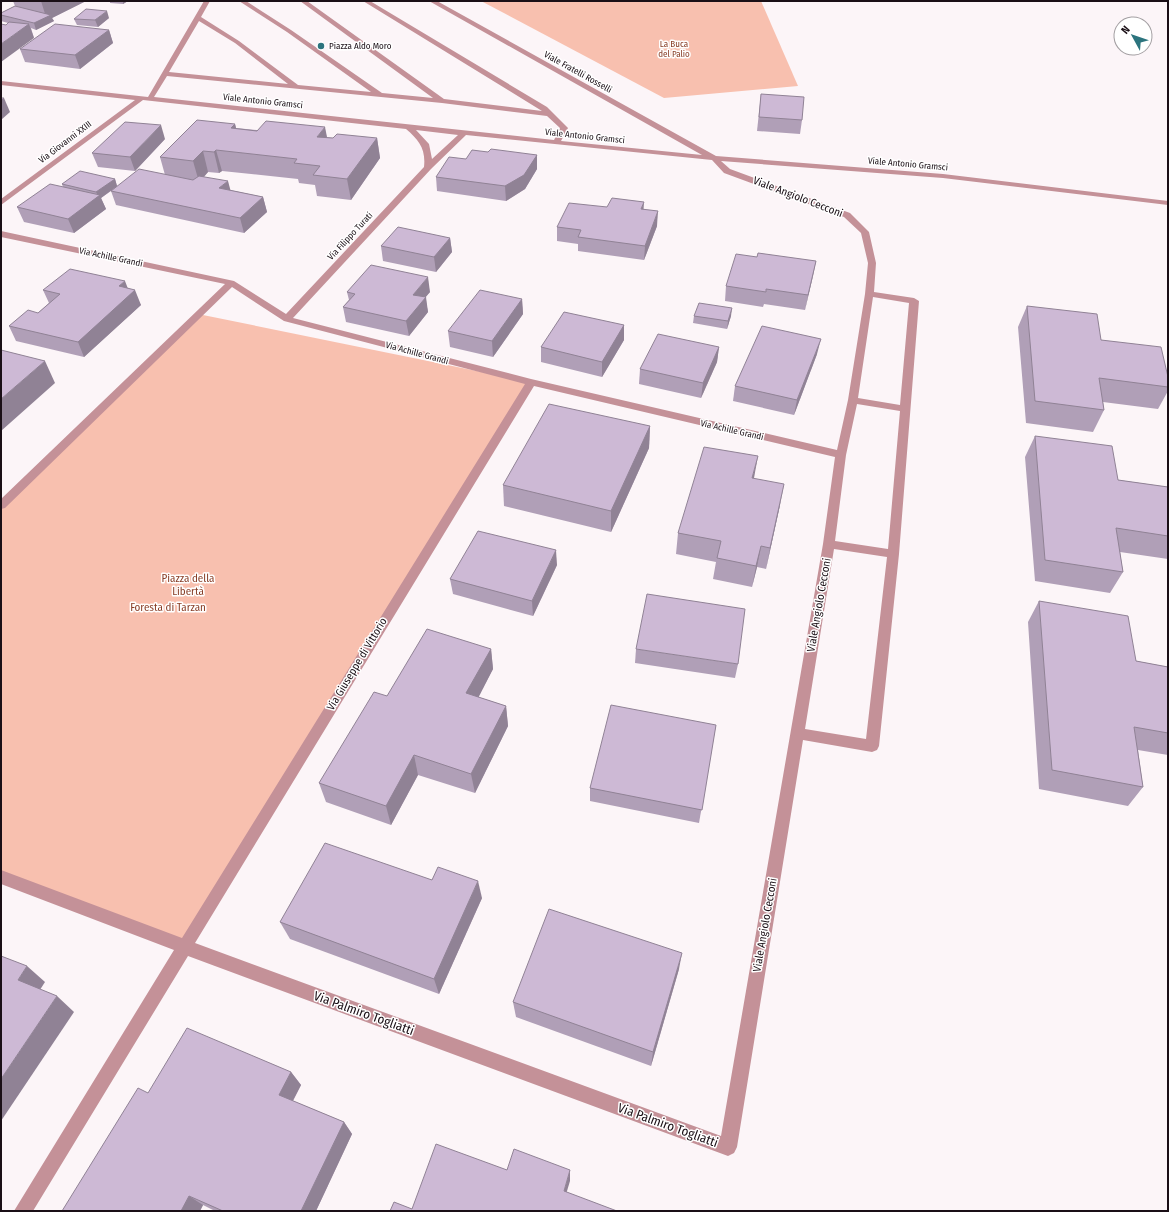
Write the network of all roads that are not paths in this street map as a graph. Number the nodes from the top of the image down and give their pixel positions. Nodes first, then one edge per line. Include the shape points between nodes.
1 (207, 1) edge
2 (242, 1) edge
3 (303, 1) edge
4 (366, 1) edge
5 (432, 1) edge
6 (198, 18) junction
7 (165, 74) junction
8 (1, 83) edge
9 (296, 87) junction
10 (381, 95) junction
11 (142, 98) junction
12 (150, 99) junction
13 (442, 101) junction
14 (549, 114) junction
15 (408, 127) junction
16 (464, 133) junction
17 (556, 143) junction
18 (714, 158) junction
19 (428, 167) junction
20 (1, 203) edge
21 (1168, 203) edge
22 (1, 234) edge
23 (231, 283) junction
24 (869, 294) junction
25 (287, 319) junction
26 (531, 382) junction
27 (853, 400) junction
28 (905, 409) junction
29 (841, 455) junction
30 (1, 505) edge
31 (829, 544) junction
32 (893, 554) junction
33 (798, 734) junction
34 (1, 877) edge
35 (185, 947) junction
36 (728, 1147) joint
37 (23, 1211) edge

1 - 6 street
2 - 10 street
3 - 13 street
4 - 14 street
5 - 18 street, Viale Fratelli Rosselli
6 - 7 street
6 - 9 street via 237,42
7 - 9 street
7 - 12 street
8 - 11 street, Viale Antonio Gramsci
9 - 10 street
10 - 13 street
11 - 12 street, Viale Antonio Gramsci
11 - 20 street, Via Giovanni XXIII
12 - 15 street, Viale Antonio Gramsci
13 - 14 street
14 - 17 street via 564,128
15 - 16 street, Viale Antonio Gramsci
15 - 19 street via 428,148
16 - 17 street, Viale Antonio Gramsci
16 - 19 street, Via Filippo Turati
17 - 18 street, Viale Antonio Gramsci
18 - 21 street, Viale Antonio Gramsci via 943,176
18 - 24 street, Viale Angiolo Cecconi via 727,171 847,215 865,232 872,263
19 - 25 street, Via Filippo Turati
22 - 23 street, Via Achille Grandi
23 - 25 street, Via Achille Grandi
23 - 30 street
24 - 27 street, Viale Angiolo Cecconi
24 - 28 street via 914,301
25 - 26 street, Via Achille Grandi
26 - 29 street, Via Achille Grandi
26 - 35 street, Via Giuseppe di Vittorio
27 - 28 street
27 - 29 street, Viale Angiolo Cecconi
28 - 32 street
29 - 31 street, Viale Angiolo Cecconi
31 - 32 street
31 - 33 street, Viale Angiolo Cecconi
32 - 33 street via 872,746
33 - 36 street, Viale Angiolo Cecconi
34 - 35 street, Via Palmiro Togliatti
35 - 36 street, Via Palmiro Togliatti
35 - 37 street, Via Giuseppe di Vittorio

